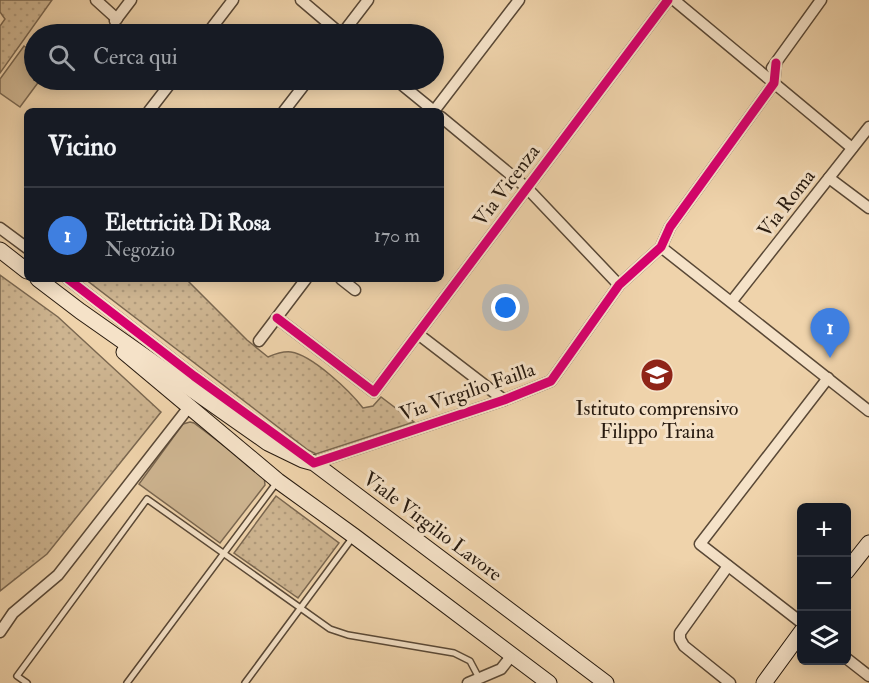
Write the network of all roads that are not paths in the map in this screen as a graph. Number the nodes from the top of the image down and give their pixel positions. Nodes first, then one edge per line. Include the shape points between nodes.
1 (96, 0) edge
2 (131, 0) edge
3 (233, 0) edge
4 (301, 0) edge
5 (368, 0) edge
6 (519, 0) edge
7 (668, 0) edge
8 (674, 0) edge
9 (821, 0) edge
10 (215, 24) edge
11 (329, 24) edge
12 (349, 24) edge
13 (770, 80) junction
14 (165, 90) edge
15 (300, 90) edge
16 (408, 90) edge
17 (151, 108) edge
18 (286, 108) edge
19 (430, 108) edge
20 (436, 108) edge
21 (444, 120) edge
22 (869, 127) edge
23 (852, 148) junction
24 (829, 178) junction
25 (526, 188) junction
26 (869, 208) edge
27 (0, 228) edge
28 (24, 246) edge
29 (661, 247) junction
30 (0, 250) edge
31 (24, 269) edge
32 (42, 282) edge
33 (72, 282) edge
34 (304, 282) edge
35 (345, 282) edge
36 (619, 285) junction
37 (355, 290) dead end
38 (732, 301) junction
39 (80, 311) junction
40 (277, 318) junction
41 (418, 334) junction
42 (259, 341) dead end
43 (828, 378) junction
44 (504, 400) junction
45 (189, 407) junction
46 (869, 411) edge
47 (314, 463) junction
48 (278, 481) junction
49 (354, 536) junction
50 (869, 543) edge
51 (224, 554) junction
52 (728, 566) junction
53 (851, 566) edge
54 (300, 608) junction
55 (797, 620) edge
56 (0, 632) edge
57 (797, 637) edge
58 (512, 655) junction
59 (851, 662) edge
60 (869, 676) edge
61 (479, 678) junction
62 (27, 683) edge
63 (127, 683) edge
64 (245, 683) edge
65 (468, 683) edge
66 (549, 683) edge
67 (606, 683) edge
68 (730, 683) edge
69 (764, 683) edge

1 - 2 street via 116,20
3 - 10 street
4 - 11 street
5 - 12 street
6 - 20 street
7 - 25 street, Via Vicenza
8 - 13 street
9 - 13 street via 776,63
13 - 23 street
13 - 29 street, Via Virgilio Failla via 670,227
14 - 17 street
15 - 18 street
16 - 19 street
21 - 25 street
22 - 23 street, Via Roma
23 - 24 street, Via Roma
24 - 26 street
24 - 38 street, Via Roma
25 - 36 street
25 - 41 street, Via Vicenza
27 - 28 street
29 - 36 street, Via Virgilio Failla
29 - 38 street
30 - 31 street
32 - 39 street, Viale Virgilio Lavore
33 - 47 street
34 - 40 street
35 - 37 street
36 - 44 street, Via Virgilio Failla via 551,381
38 - 43 street
39 - 45 street, Viale Virgilio Lavore
39 - 47 street, Viale Virgilio Lavore via 268,443
40 - 41 street, Via Vicenza via 374,392
40 - 42 street
41 - 44 street
43 - 46 street
43 - 52 street via 700,544
44 - 47 street, Via Virgilio Failla
45 - 48 street, Viale Virgilio Lavore
45 - 56 street via 58,575 13,613
47 - 67 street, Viale Virgilio Lavore
48 - 49 street, Viale Virgilio Lavore
48 - 51 lane
49 - 54 lane
49 - 58 street, Viale Virgilio Lavore
50 - 53 street
51 - 54 lane
51 - 62 lane via 147,499 17,676
51 - 63 lane
52 - 55 street
52 - 68 street via 680,633 680,639
54 - 61 lane via 330,629 348,635 463,656
54 - 64 lane
57 - 69 street
58 - 61 street via 501,669
58 - 66 street, Viale Virgilio Lavore
59 - 60 street
61 - 65 street

